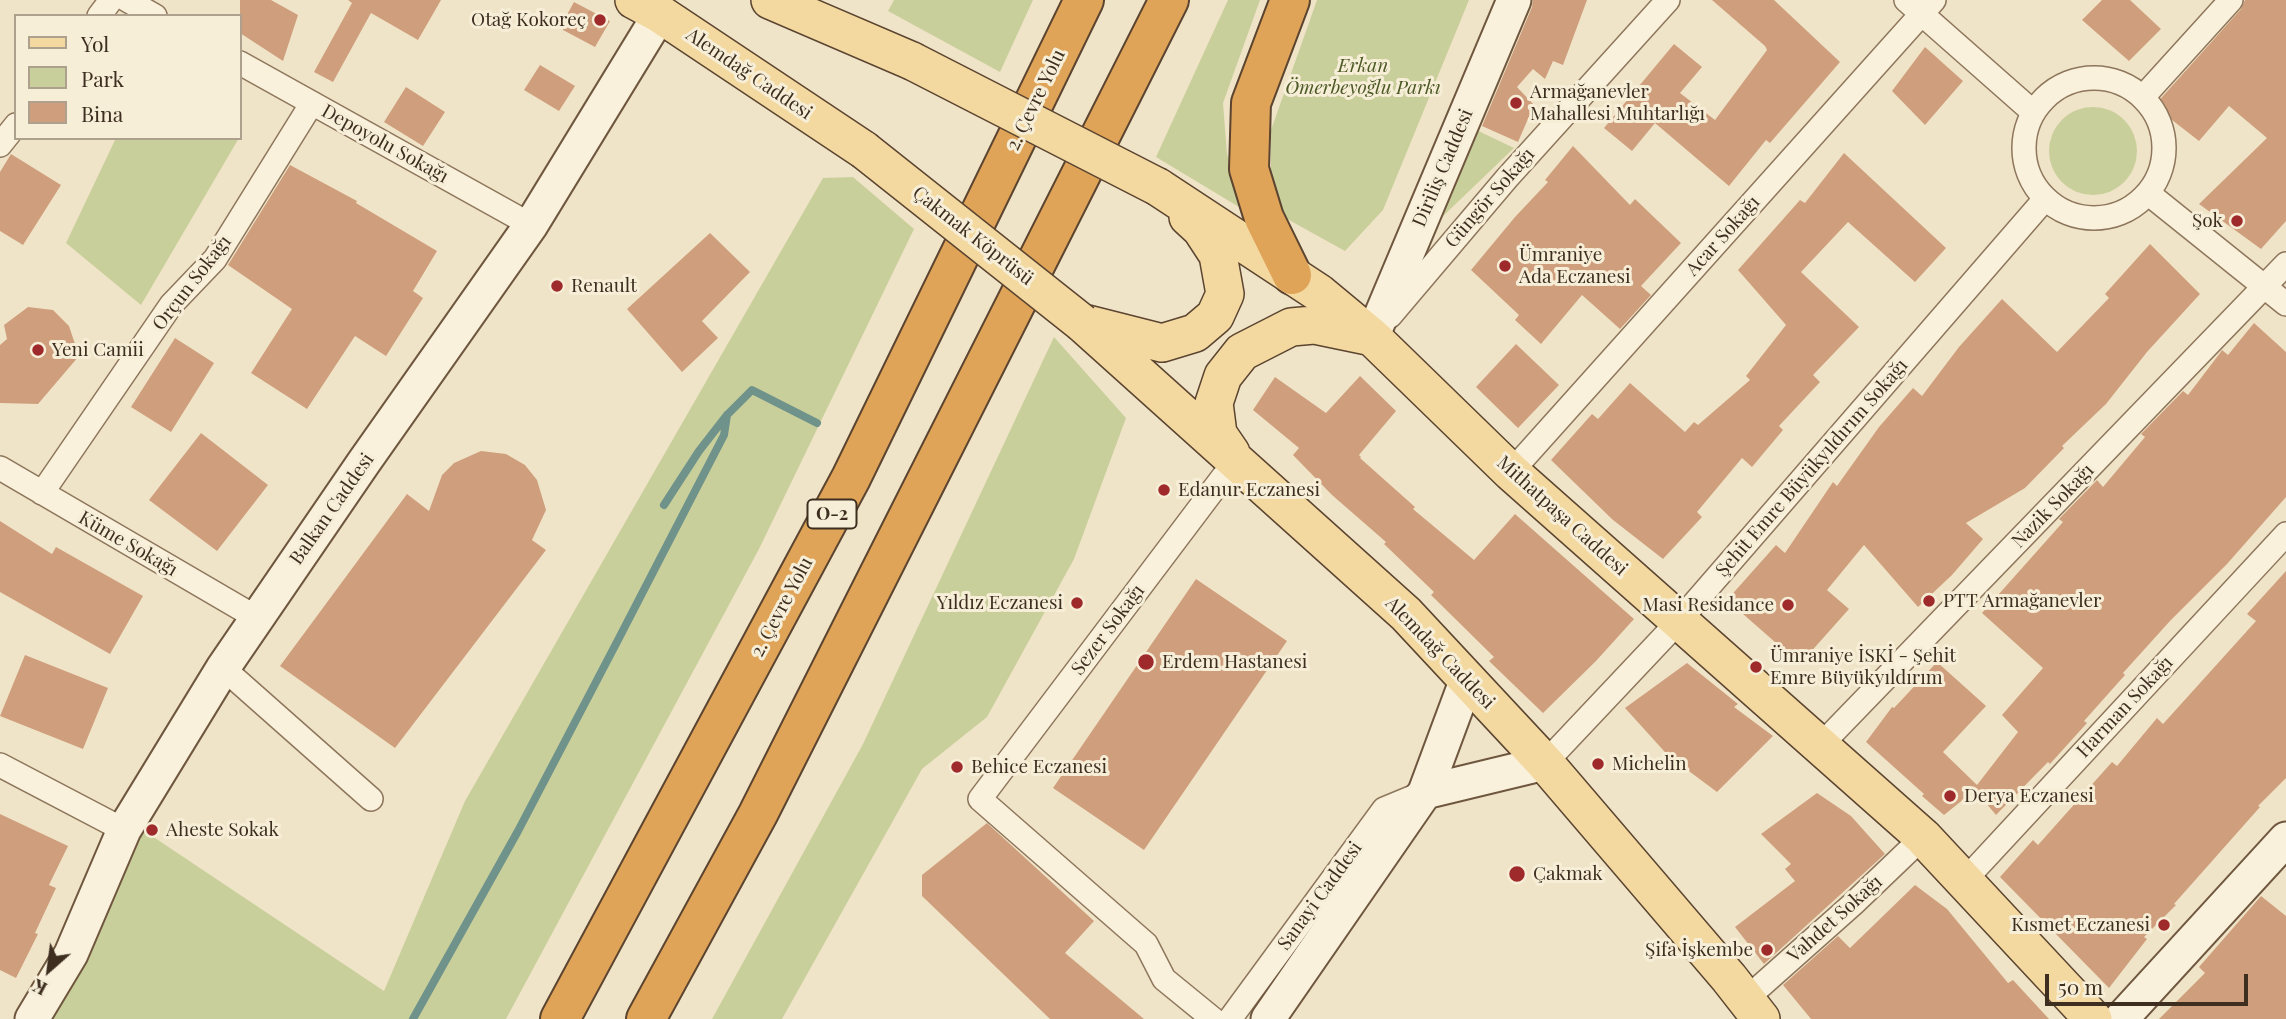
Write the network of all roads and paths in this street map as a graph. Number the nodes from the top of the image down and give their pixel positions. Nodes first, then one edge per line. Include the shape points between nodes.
1 (127, 0) edge
2 (770, 0) edge
3 (1084, 0) edge
4 (1169, 0) edge
5 (1290, 0) edge
6 (1514, 0) edge
7 (1668, 0) edge
8 (2231, 0) edge
9 (1921, 5) edge
10 (647, 7) edge
11 (152, 14) edge
12 (242, 64) edge
13 (2143, 97) junction
14 (312, 103) junction
15 (2033, 112) junction
16 (14, 128) edge
17 (0, 145) edge
18 (864, 150) joint
19 (1158, 187) junction
20 (2149, 194) junction
21 (2045, 199) junction
22 (531, 225) junction
23 (2286, 264) edge
24 (1292, 275) junction
25 (2266, 287) junction
26 (2286, 304) edge
27 (1082, 323) junction
28 (1372, 337) junction
29 (1238, 463) junction
30 (0, 468) edge
31 (1511, 472) junction
32 (42, 493) junction
33 (2286, 534) edge
34 (257, 618) junction
35 (1679, 621) junction
36 (223, 668) junction
37 (1467, 679) junction
38 (1820, 746) junction
39 (1545, 763) junction
40 (0, 765) edge
41 (1425, 792) junction
42 (371, 799) dead end
43 (124, 830) junction
44 (1923, 837) junction
45 (2286, 839) edge
46 (1964, 881) junction
47 (1753, 1010) edge
48 (32, 1019) edge
49 (560, 1019) edge
50 (646, 1019) edge
51 (1213, 1019) edge
52 (1230, 1019) edge
53 (1268, 1019) edge
54 (2093, 1019) edge
55 (2121, 1019) edge

1 - 11 street
2 - 19 main road, bridge via 912,61
3 - 49 highway, 2. Çevre Yolu / O-2 via 851,478
4 - 50 highway via 765,802
5 - 24 highway via 1251,103 1249,169 1264,218
6 - 28 street, Diriliş Caddesi
7 - 28 street, Güngör Sokağı
8 - 13 street
9 - 15 street
9 - 31 street, Acar Sokağı
10 - 18 main road, Alemdağ Caddesi
10 - 22 street, Balkan Caddesi
12 - 14 street, Depoyolu Sokağı
13 - 15 street via 2123,83 2080,79 2057,88
13 - 20 street via 2160,123 2165,148 2161,172
14 - 22 street, Depoyolu Sokağı
14 - 32 street, Orçun Sokağı via 215,259 171,305
15 - 21 street via 2024,135 2024,159 2032,182
16 - 17 street
18 - 27 main road, Çakmak Köprüsü, bridge
19 - 24 main road, Mithatpaşa Caddesi
19 - 27 main road via 1201,229 1218,255 1225,294 1215,316 1195,333 1162,343
20 - 21 street via 2113,217 2088,219 2065,213
20 - 25 street
21 - 35 street, Şehit Emre Büyükyıldırım Sokağı
22 - 34 street, Balkan Caddesi
23 - 25 street, Nazik Sokağı
24 - 28 main road, Mithatpaşa Caddesi
25 - 26 street
25 - 38 street, Nazik Sokağı
27 - 29 main road, Alemdağ Caddesi
28 - 29 main road via 1314,325 1291,327 1242,352 1223,376 1214,403 1218,434
28 - 31 main road, Mithatpaşa Caddesi
29 - 37 main road, Alemdağ Caddesi via 1406,614
29 - 51 street, Sezer Sokağı via 980,799 1146,944 1164,979
30 - 32 street, Küme Sokağı
31 - 35 main road, Mithatpaşa Caddesi
32 - 34 street, Küme Sokağı
33 - 46 street, Harman Sokağı
34 - 36 street, Balkan Caddesi
35 - 38 main road, Mithatpaşa Caddesi
35 - 39 street, Şehit Emre Büyükyıldırım Sokağı
36 - 42 street
36 - 43 street, Balkan Caddesi
37 - 39 main road, Alemdağ Caddesi
37 - 41 street, Sanayi Caddesi
38 - 44 main road, Mithatpaşa Caddesi
39 - 41 street, Sanayi Caddesi
39 - 47 main road, Alemdağ Caddesi
40 - 43 street
41 - 52 street, Sanayi Caddesi via 1384,809
41 - 53 street, Sanayi Caddesi
43 - 48 street, Balkan Caddesi via 71,954
44 - 46 main road, Mithatpaşa Caddesi
44 - 47 street, Vahdet Sokağı
45 - 55 street
46 - 54 main road, Mithatpaşa Caddesi

